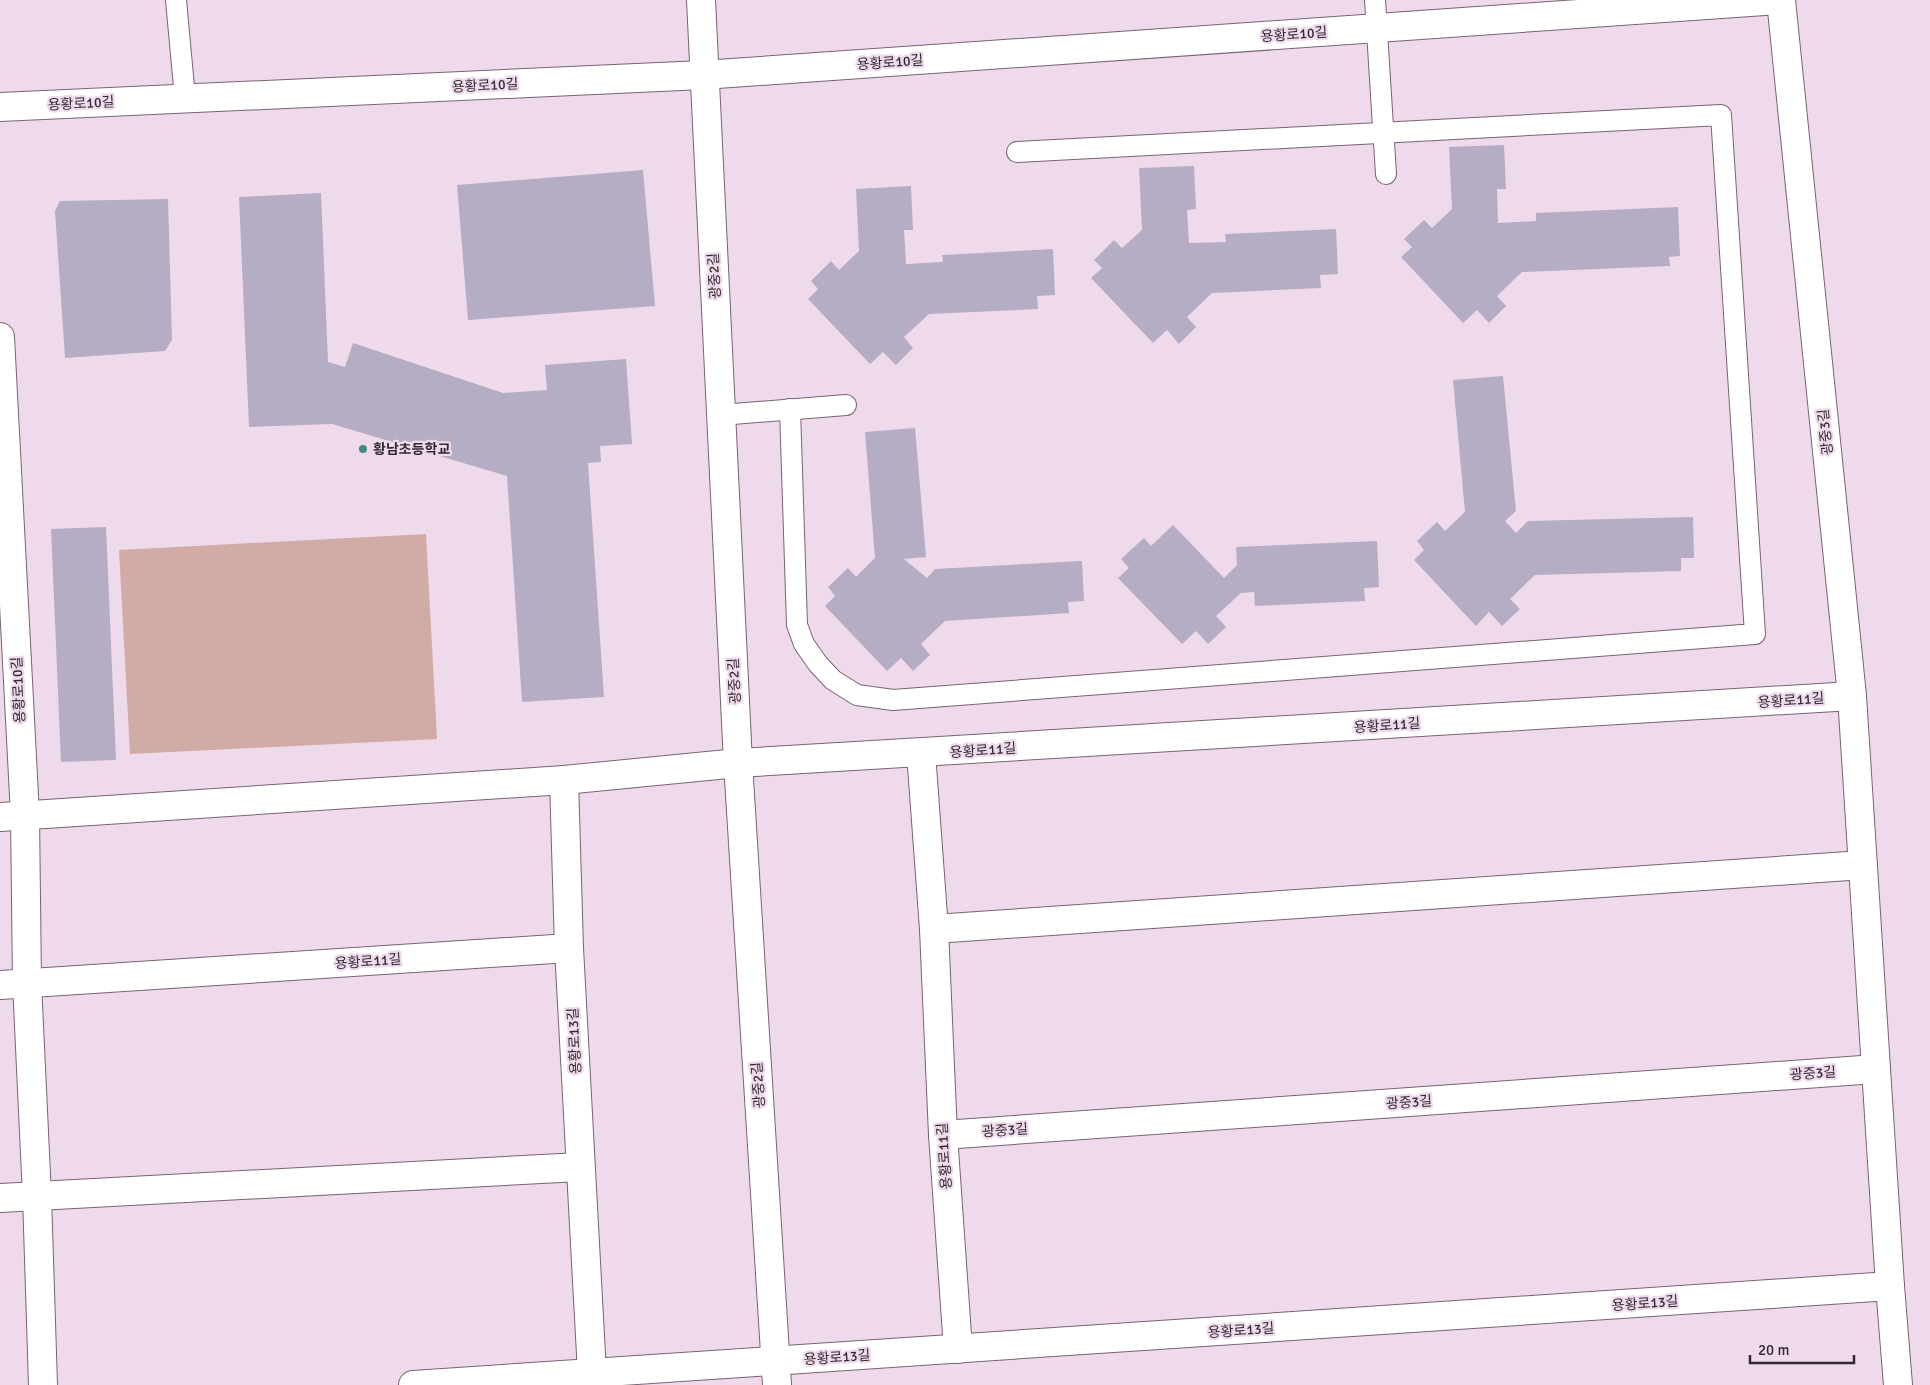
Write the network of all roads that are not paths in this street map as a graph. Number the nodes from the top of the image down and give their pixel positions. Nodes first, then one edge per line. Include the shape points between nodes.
1 (176, 0) edge
2 (700, 0) edge
3 (1375, 0) edge
4 (1780, 0) edge
5 (1377, 28) junction
6 (703, 74) junction
7 (185, 98) junction
8 (0, 107) edge
9 (1383, 132) junction
10 (1017, 152) dead end
11 (1386, 174) dead end
12 (0, 338) edge
13 (846, 405) dead end
14 (790, 409) junction
15 (720, 415) junction
16 (6, 565) edge
17 (1852, 696) junction
18 (921, 753) junction
19 (738, 763) junction
20 (564, 780) junction
21 (12, 816) edge
22 (1863, 865) junction
23 (934, 929) junction
24 (569, 948) junction
25 (13, 984) edge
26 (1876, 1069) junction
27 (943, 1135) junction
28 (580, 1167) junction
29 (37, 1196) junction
30 (0, 1198) edge
31 (1890, 1286) junction
32 (958, 1349) junction
33 (592, 1373) junction
34 (776, 1373) edge
35 (43, 1385) edge
36 (413, 1385) edge
37 (1898, 1385) edge

1 - 7 lane
2 - 6 street, 광중2길
3 - 5 lane
4 - 5 street, 용황로10길
4 - 17 street, 광중3길
5 - 6 street, 용황로10길
5 - 9 lane
6 - 7 street, 용황로10길
6 - 15 street, 광중2길
7 - 8 street, 용황로10길
9 - 10 lane
9 - 11 lane
9 - 14 lane via 1721,115 1755,634 893,700 857,695 833,680 818,664 804,644 797,625
12 - 16 street, 용황로10길
13 - 14 lane
14 - 15 lane
15 - 19 street, 광중2길
16 - 21 street, 용황로10길
17 - 18 street, 용황로11길
17 - 22 street, 광중3길
18 - 19 street, 용황로11길
18 - 23 street, 용황로11길
19 - 20 street, 용황로11길
19 - 34 street, 광중2길
20 - 21 street, 용황로11길
20 - 24 street
21 - 25 street, 용황로10길
22 - 23 street
22 - 26 street, 광중3길
23 - 27 street, 용황로11길
24 - 25 street, 용황로11길
24 - 28 street, 용황로13길
25 - 29 street, 용황로10길
26 - 27 street, 광중3길
26 - 31 street, 광중3길
27 - 32 street, 용황로11길
28 - 29 street
28 - 33 street, 용황로13길
29 - 30 street
29 - 35 street, 용황로10길
31 - 32 street, 용황로13길
31 - 37 street, 광중3길
32 - 34 street, 용황로13길
33 - 34 street, 용황로13길
33 - 36 street, 용황로13길

